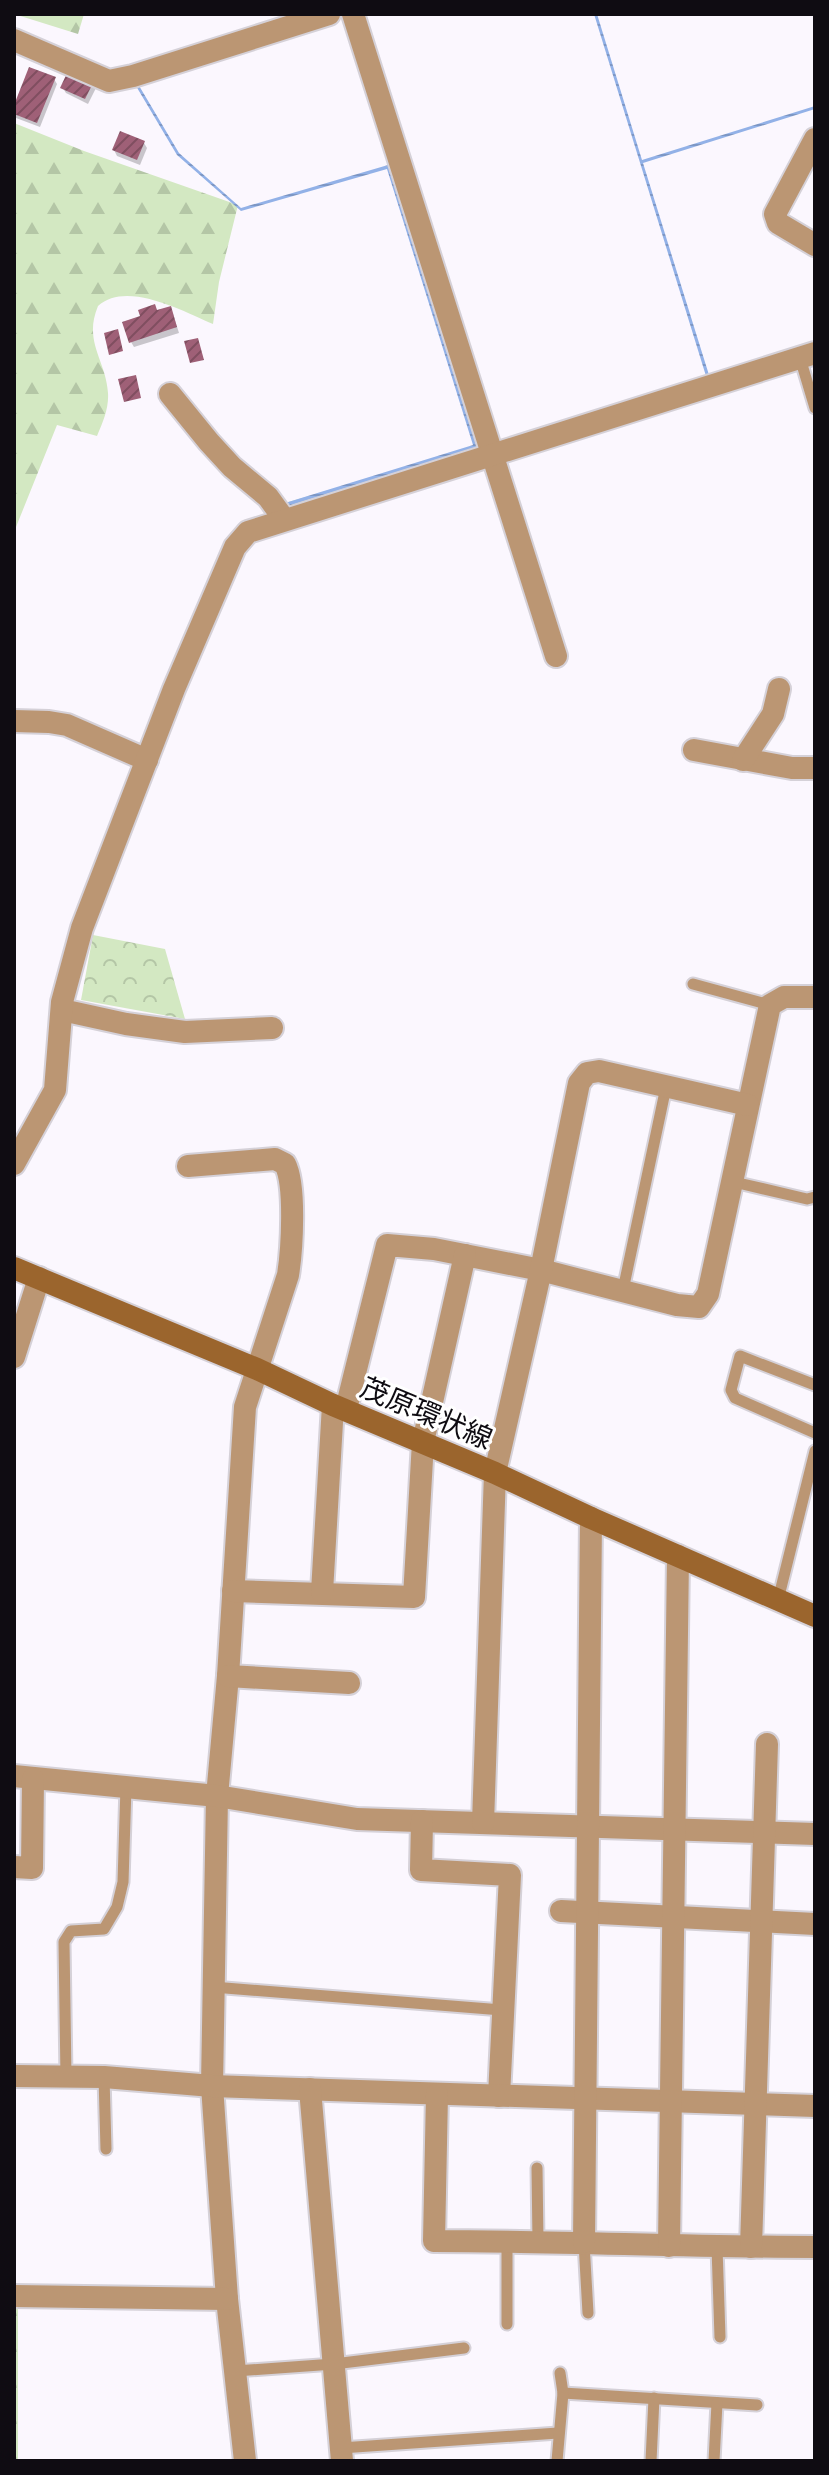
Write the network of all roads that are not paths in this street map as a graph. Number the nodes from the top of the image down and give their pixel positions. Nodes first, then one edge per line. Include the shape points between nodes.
1 (329, 14) edge
2 (353, 14) edge
3 (14, 40) edge
4 (815, 139) edge
5 (815, 245) edge
6 (807, 356) edge
7 (170, 394) dead end
8 (815, 408) edge
9 (491, 455) junction
10 (284, 519) junction
11 (556, 656) dead end
12 (779, 689) dead end
13 (14, 721) edge
14 (694, 750) dead end
15 (147, 760) junction
16 (743, 760) junction
17 (815, 768) edge
18 (693, 984) dead end
19 (815, 997) edge
20 (770, 1005) junction
21 (62, 1010) junction
22 (272, 1028) dead end
23 (666, 1087) junction
24 (748, 1105) junction
25 (14, 1164) edge
26 (188, 1166) dead end
27 (734, 1182) junction
28 (815, 1197) edge
29 (465, 1255) junction
30 (14, 1268) edge
31 (541, 1270) junction
32 (39, 1278) junction
33 (623, 1290) junction
34 (14, 1357) edge
35 (257, 1369) junction
36 (815, 1385) edge
37 (340, 1407) junction
38 (815, 1433) edge
39 (423, 1442) junction
40 (815, 1451) edge
41 (495, 1473) junction
42 (591, 1518) junction
43 (678, 1556) junction
44 (233, 1591) junction
45 (322, 1592) junction
46 (778, 1600) junction
47 (815, 1616) edge
48 (228, 1676) junction
49 (349, 1683) dead end
50 (767, 1744) dead end
51 (24, 1777) edge
52 (126, 1787) junction
53 (217, 1796) junction
54 (422, 1821) junction
55 (483, 1823) junction
56 (588, 1826) junction
57 (674, 1829) junction
58 (764, 1832) junction
59 (815, 1834) edge
60 (14, 1867) edge
61 (561, 1911) dead end
62 (587, 1913) junction
63 (673, 1917) junction
64 (761, 1921) junction
65 (815, 1924) edge
66 (212, 1987) junction
67 (502, 2010) junction
68 (14, 2076) edge
69 (66, 2077) junction
70 (104, 2077) junction
71 (212, 2086) junction
72 (310, 2089) junction
73 (437, 2094) junction
74 (499, 2096) junction
75 (585, 2098) junction
76 (671, 2102) junction
77 (756, 2104) junction
78 (815, 2106) edge
79 (106, 2149) dead end
80 (537, 2168) dead end
81 (507, 2241) junction
82 (538, 2241) junction
83 (584, 2242) junction
84 (669, 2246) junction
85 (717, 2247) junction
86 (751, 2247) junction
87 (815, 2247) edge
88 (14, 2296) edge
89 (227, 2299) junction
90 (588, 2313) dead end
91 (507, 2324) dead end
92 (720, 2337) dead end
93 (464, 2348) dead end
94 (334, 2364) junction
95 (235, 2371) junction
96 (560, 2373) dead end
97 (563, 2393) junction
98 (654, 2398) junction
99 (717, 2403) junction
100 (757, 2405) dead end
101 (558, 2433) junction
102 (342, 2454) edge
103 (245, 2461) edge
104 (557, 2461) edge
105 (651, 2461) edge
106 (714, 2461) edge

1 - 3 street via 109,81
2 - 9 street
4 - 5 street via 775,214 778,223
6 - 8 lane
6 - 9 street
7 - 10 street
9 - 10 street
9 - 11 street
10 - 15 street via 248,532 235,547
12 - 16 street via 773,714
13 - 15 street via 67,725
14 - 16 street
15 - 21 street via 82,928
16 - 17 street
18 - 20 lane
19 - 20 street via 784,997
20 - 24 street
21 - 22 street via 185,1032
21 - 25 street via 55,1090
23 - 24 street
23 - 31 street via 599,1071 587,1073 579,1083
23 - 33 lane
24 - 27 street
26 - 35 street via 275,1159 289,1171 288,1275
27 - 28 lane
27 - 33 street via 708,1294 699,1307
29 - 31 street
29 - 37 street via 387,1245
29 - 39 street
30 - 32 main road, 茂原環状線
31 - 33 street
31 - 41 street
32 - 34 street
32 - 35 main road, 茂原環状線
35 - 37 main road, 茂原環状線
35 - 44 street via 245,1407
36 - 38 lane via 740,1356 731,1390 735,1398
37 - 39 main road, 茂原環状線
37 - 45 street
39 - 41 main road, 茂原環状線
39 - 45 street via 414,1597
40 - 46 lane
41 - 42 main road, 茂原環状線
41 - 55 street
42 - 43 main road, 茂原環状線
42 - 56 street
43 - 46 main road, 茂原環状線
43 - 57 street
44 - 45 street
44 - 48 street
46 - 47 main road, 茂原環状線
48 - 49 street
48 - 53 street
50 - 58 street
51 - 52 street
51 - 60 street via 32,1868
52 - 53 street
52 - 69 lane via 123,1882 117,1907 104,1929 71,1931 64,1942
53 - 54 street via 357,1819
53 - 66 street
54 - 55 street
54 - 67 street via 421,1870 510,1875
55 - 56 street
56 - 57 street
56 - 62 street
57 - 58 street
57 - 63 street
58 - 59 street
58 - 64 street
61 - 62 street
62 - 63 street
62 - 75 street
63 - 64 street
63 - 76 street
64 - 65 street
64 - 77 street
66 - 67 lane
66 - 71 street
67 - 74 street
68 - 69 street
69 - 70 street
70 - 71 street
70 - 79 lane
71 - 72 street
71 - 89 street
72 - 73 street
72 - 94 street
73 - 74 street
73 - 81 street via 434,2241
74 - 75 street
75 - 76 street
75 - 83 street
76 - 77 street
76 - 84 street
77 - 78 street
77 - 86 street
80 - 82 lane
81 - 82 street
81 - 91 lane
82 - 83 street
83 - 84 street
83 - 90 lane
84 - 85 street
85 - 86 street
85 - 92 lane
86 - 87 street
88 - 89 street
89 - 95 street
93 - 94 lane
94 - 95 lane
94 - 102 street
95 - 103 street
96 - 97 lane
97 - 98 lane
97 - 101 lane
98 - 99 lane
98 - 105 lane
99 - 100 lane
99 - 106 lane
101 - 102 lane
101 - 104 lane

